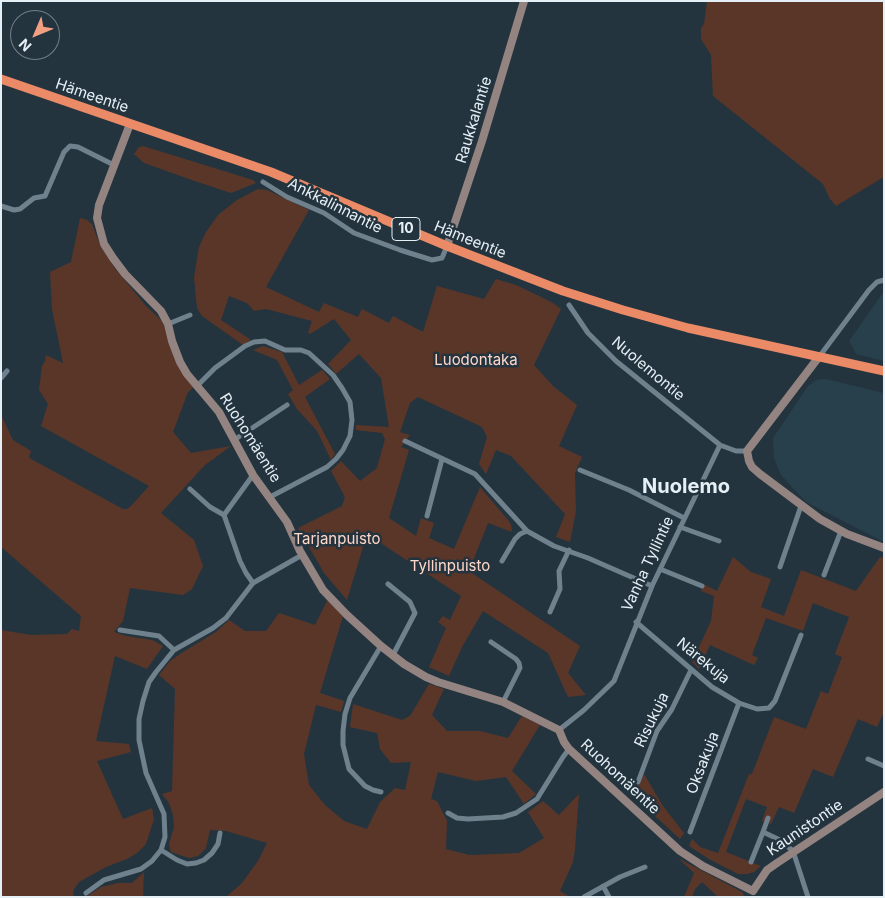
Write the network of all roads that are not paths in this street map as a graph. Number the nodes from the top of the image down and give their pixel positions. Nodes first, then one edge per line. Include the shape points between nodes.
1 (524, 1) edge
2 (1, 79) edge
3 (130, 124) junction
4 (114, 166) junction
5 (263, 182) dead end
6 (1, 206) edge
7 (447, 246) junction
8 (884, 280) edge
9 (568, 305) dead end
10 (190, 315) dead end
11 (168, 324) junction
12 (818, 358) junction
13 (7, 371) dead end
14 (884, 371) edge
15 (1, 378) edge
16 (198, 385) junction
17 (287, 405) dead end
18 (234, 440) junction
19 (405, 441) dead end
20 (720, 445) junction
21 (747, 451) junction
22 (442, 459) junction
23 (580, 470) dead end
24 (253, 475) junction
25 (190, 489) dead end
26 (270, 497) junction
27 (802, 506) junction
28 (224, 516) junction
29 (427, 516) dead end
30 (684, 518) junction
31 (680, 527) junction
32 (527, 531) junction
33 (841, 531) junction
34 (719, 541) dead end
35 (884, 548) edge
36 (569, 550) junction
37 (302, 555) junction
38 (502, 561) dead end
39 (780, 567) dead end
40 (660, 568) junction
41 (824, 575) dead end
42 (253, 583) junction
43 (388, 584) dead end
44 (652, 586) junction
45 (702, 586) dead end
46 (550, 612) dead end
47 (636, 622) junction
48 (120, 630) dead end
49 (801, 635) dead end
50 (491, 642) dead end
51 (381, 646) junction
52 (174, 650) junction
53 (393, 656) junction
54 (691, 670) junction
55 (503, 702) junction
56 (739, 702) junction
57 (559, 730) junction
58 (569, 749) junction
59 (868, 758) dead end
60 (884, 766) edge
61 (638, 782) dead end
62 (381, 792) dead end
63 (884, 792) edge
64 (448, 813) dead end
65 (768, 818) dead end
66 (690, 832) dead end
67 (763, 832) junction
68 (220, 833) dead end
69 (161, 850) junction
70 (793, 851) junction
71 (751, 862) dead end
72 (645, 867) dead end
73 (603, 886) junction
74 (86, 893) dead end
75 (752, 894) edge
76 (584, 897) edge
77 (609, 897) edge
78 (808, 897) edge

1 - 7 street, Raukkalantie
2 - 3 highway, Hämeentie / 10
3 - 4 street, Ruohomäentie
3 - 7 highway, Hämeentie / 10 via 270,172
4 - 6 street via 70,146 64,152 45,196 34,198 14,210
4 - 11 street, Ruohomäentie via 99,205 97,218 102,238 113,258 161,311
5 - 7 street, Ankkalinnantie via 286,197 324,213 354,233 400,250 432,260 442,258
7 - 12 highway, Hämeentie / 10 via 563,291 623,310
8 - 12 street via 869,290
9 - 20 street, Nuolemontie via 588,334 606,352
10 - 11 street
11 - 16 street, Ruohomäentie via 180,362
12 - 14 highway, Hämeentie / 10
12 - 21 street
13 - 15 street
16 - 18 street, Ruohomäentie via 219,412
16 - 26 street via 244,346 265,341 285,350 309,352 342,388 350,402 352,420 350,436 343,450 327,467
17 - 18 street
18 - 24 street, Ruohomäentie
19 - 22 street
20 - 21 street
20 - 30 street, Vanha Tyllintie
21 - 27 street via 755,470
22 - 29 street
22 - 32 street via 475,474
23 - 30 street
24 - 26 street, Ruohomäentie
24 - 28 street
25 - 28 street
26 - 37 street, Ruohomäentie via 287,522
27 - 33 street
27 - 39 street
28 - 42 street via 240,562
30 - 31 street, Vanha Tyllintie
31 - 34 street
31 - 40 street, Vanha Tyllintie
32 - 36 street via 554,546
32 - 38 street via 515,539
33 - 35 street
33 - 41 street
36 - 44 street
36 - 46 street via 559,570 560,589
37 - 42 street
37 - 51 street, Ruohomäentie via 323,590
40 - 44 street, Vanha Tyllintie
40 - 45 street
42 - 52 street via 226,618
43 - 53 street via 410,602 415,613
44 - 47 street, Vanha Tyllintie
47 - 54 street, Närekuja
47 - 57 street, Vanha Tyllintie via 614,681
48 - 52 street via 160,636
49 - 56 street, Närekuja via 773,704 757,709
50 - 55 street via 516,659 520,668
51 - 53 street, Ruohomäentie
51 - 62 street via 350,698 343,731 349,769 365,786
52 - 69 street via 150,682 139,719 138,740 144,767 164,814 165,837
53 - 55 street, Ruohomäentie via 438,682
54 - 56 street, Närekuja via 712,688
54 - 61 street, Risukuja via 658,731
55 - 57 street, Ruohomäentie
56 - 66 street, Oksakuja
57 - 58 street, Ruohomäentie
58 - 64 street via 537,799 516,812 503,817 468,819
58 - 75 street, Ruohomäentie via 684,855
59 - 60 street
63 - 70 street, Kaunistontie
65 - 67 street
67 - 70 street
67 - 71 street
68 - 69 street via 212,853 196,863 176,860
69 - 74 street via 141,869 104,880
70 - 75 street, Kaunistontie via 768,870
70 - 78 street
72 - 73 street
73 - 76 street
73 - 77 street

